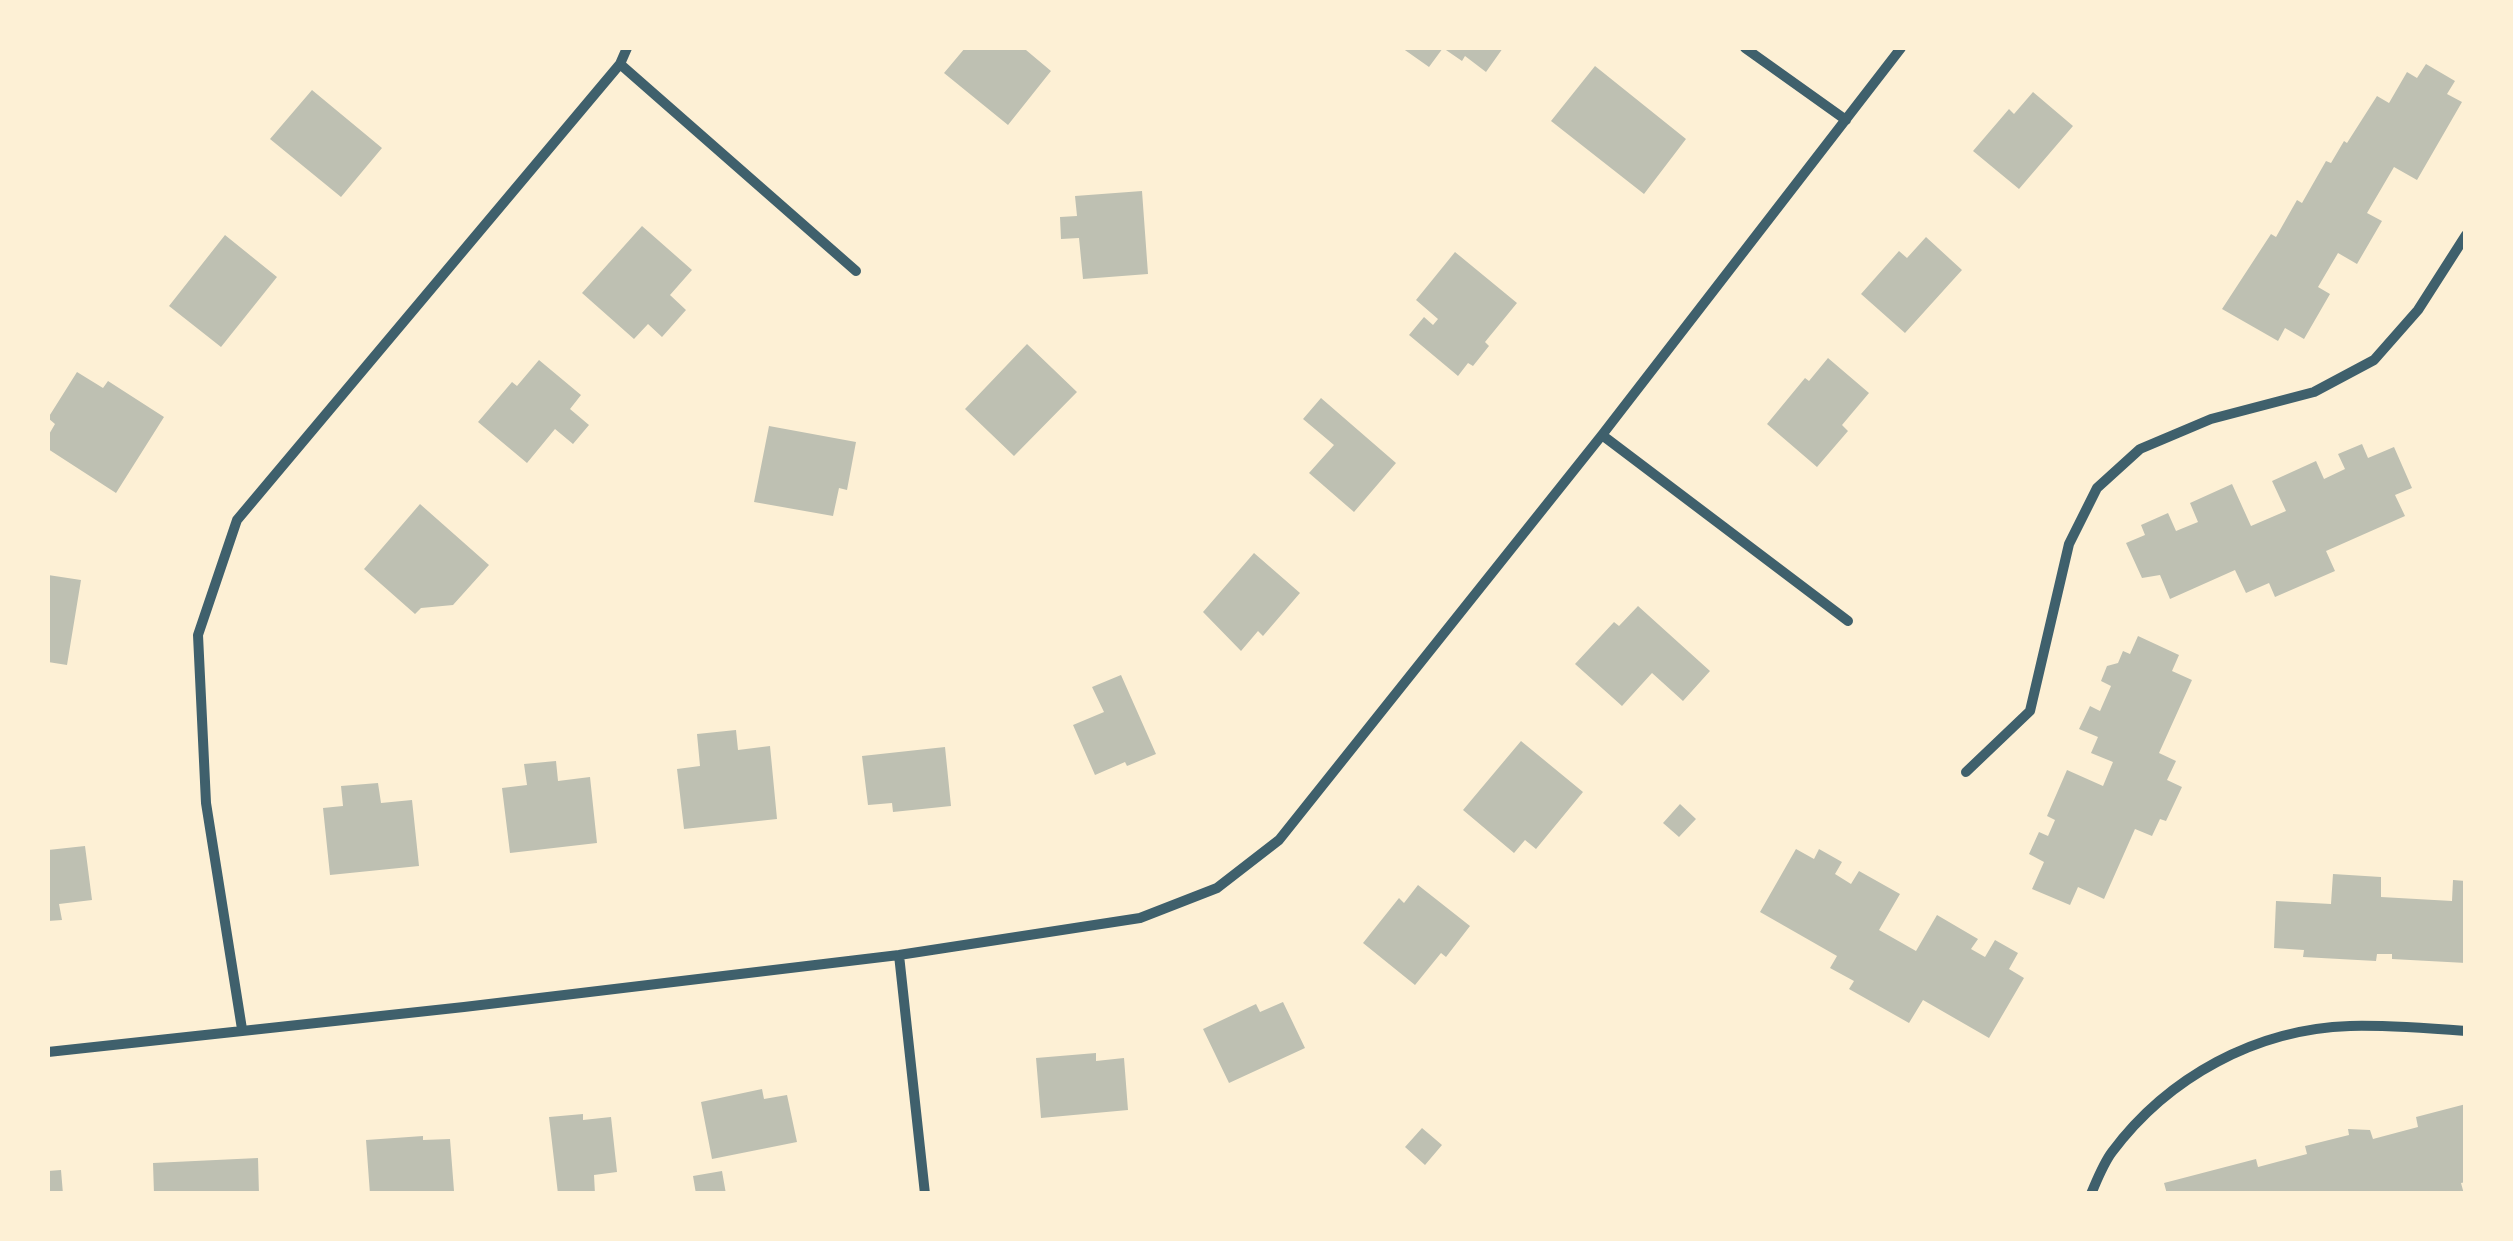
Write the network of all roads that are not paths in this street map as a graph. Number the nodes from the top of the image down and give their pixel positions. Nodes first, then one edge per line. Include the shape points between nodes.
1 (627, 48) edge
2 (1745, 48) edge
3 (1901, 48) edge
4 (620, 64) junction
5 (1846, 120) junction
6 (2466, 235) edge
7 (856, 271) dead end
8 (1602, 434) junction
9 (1848, 622) dead end
10 (1966, 772) dead end
11 (900, 955) junction
12 (242, 1029) junction
13 (2466, 1031) edge
14 (48, 1052) edge
15 (925, 1194) edge
16 (2091, 1194) edge

1 - 4 street
2 - 5 street
3 - 5 street
4 - 7 street
4 - 12 street via 237,520 198,635 206,803
5 - 8 street
6 - 10 street via 2418,310 2374,360 2314,392 2212,419 2140,449 2097,488 2069,544 2030,710
8 - 9 street
8 - 11 street via 1279,840 1218,888 1140,918
11 - 12 street
11 - 15 street
12 - 14 street
13 - 16 street via 2347,1026 2281,1036 2227,1054 2164,1096 2111,1154

